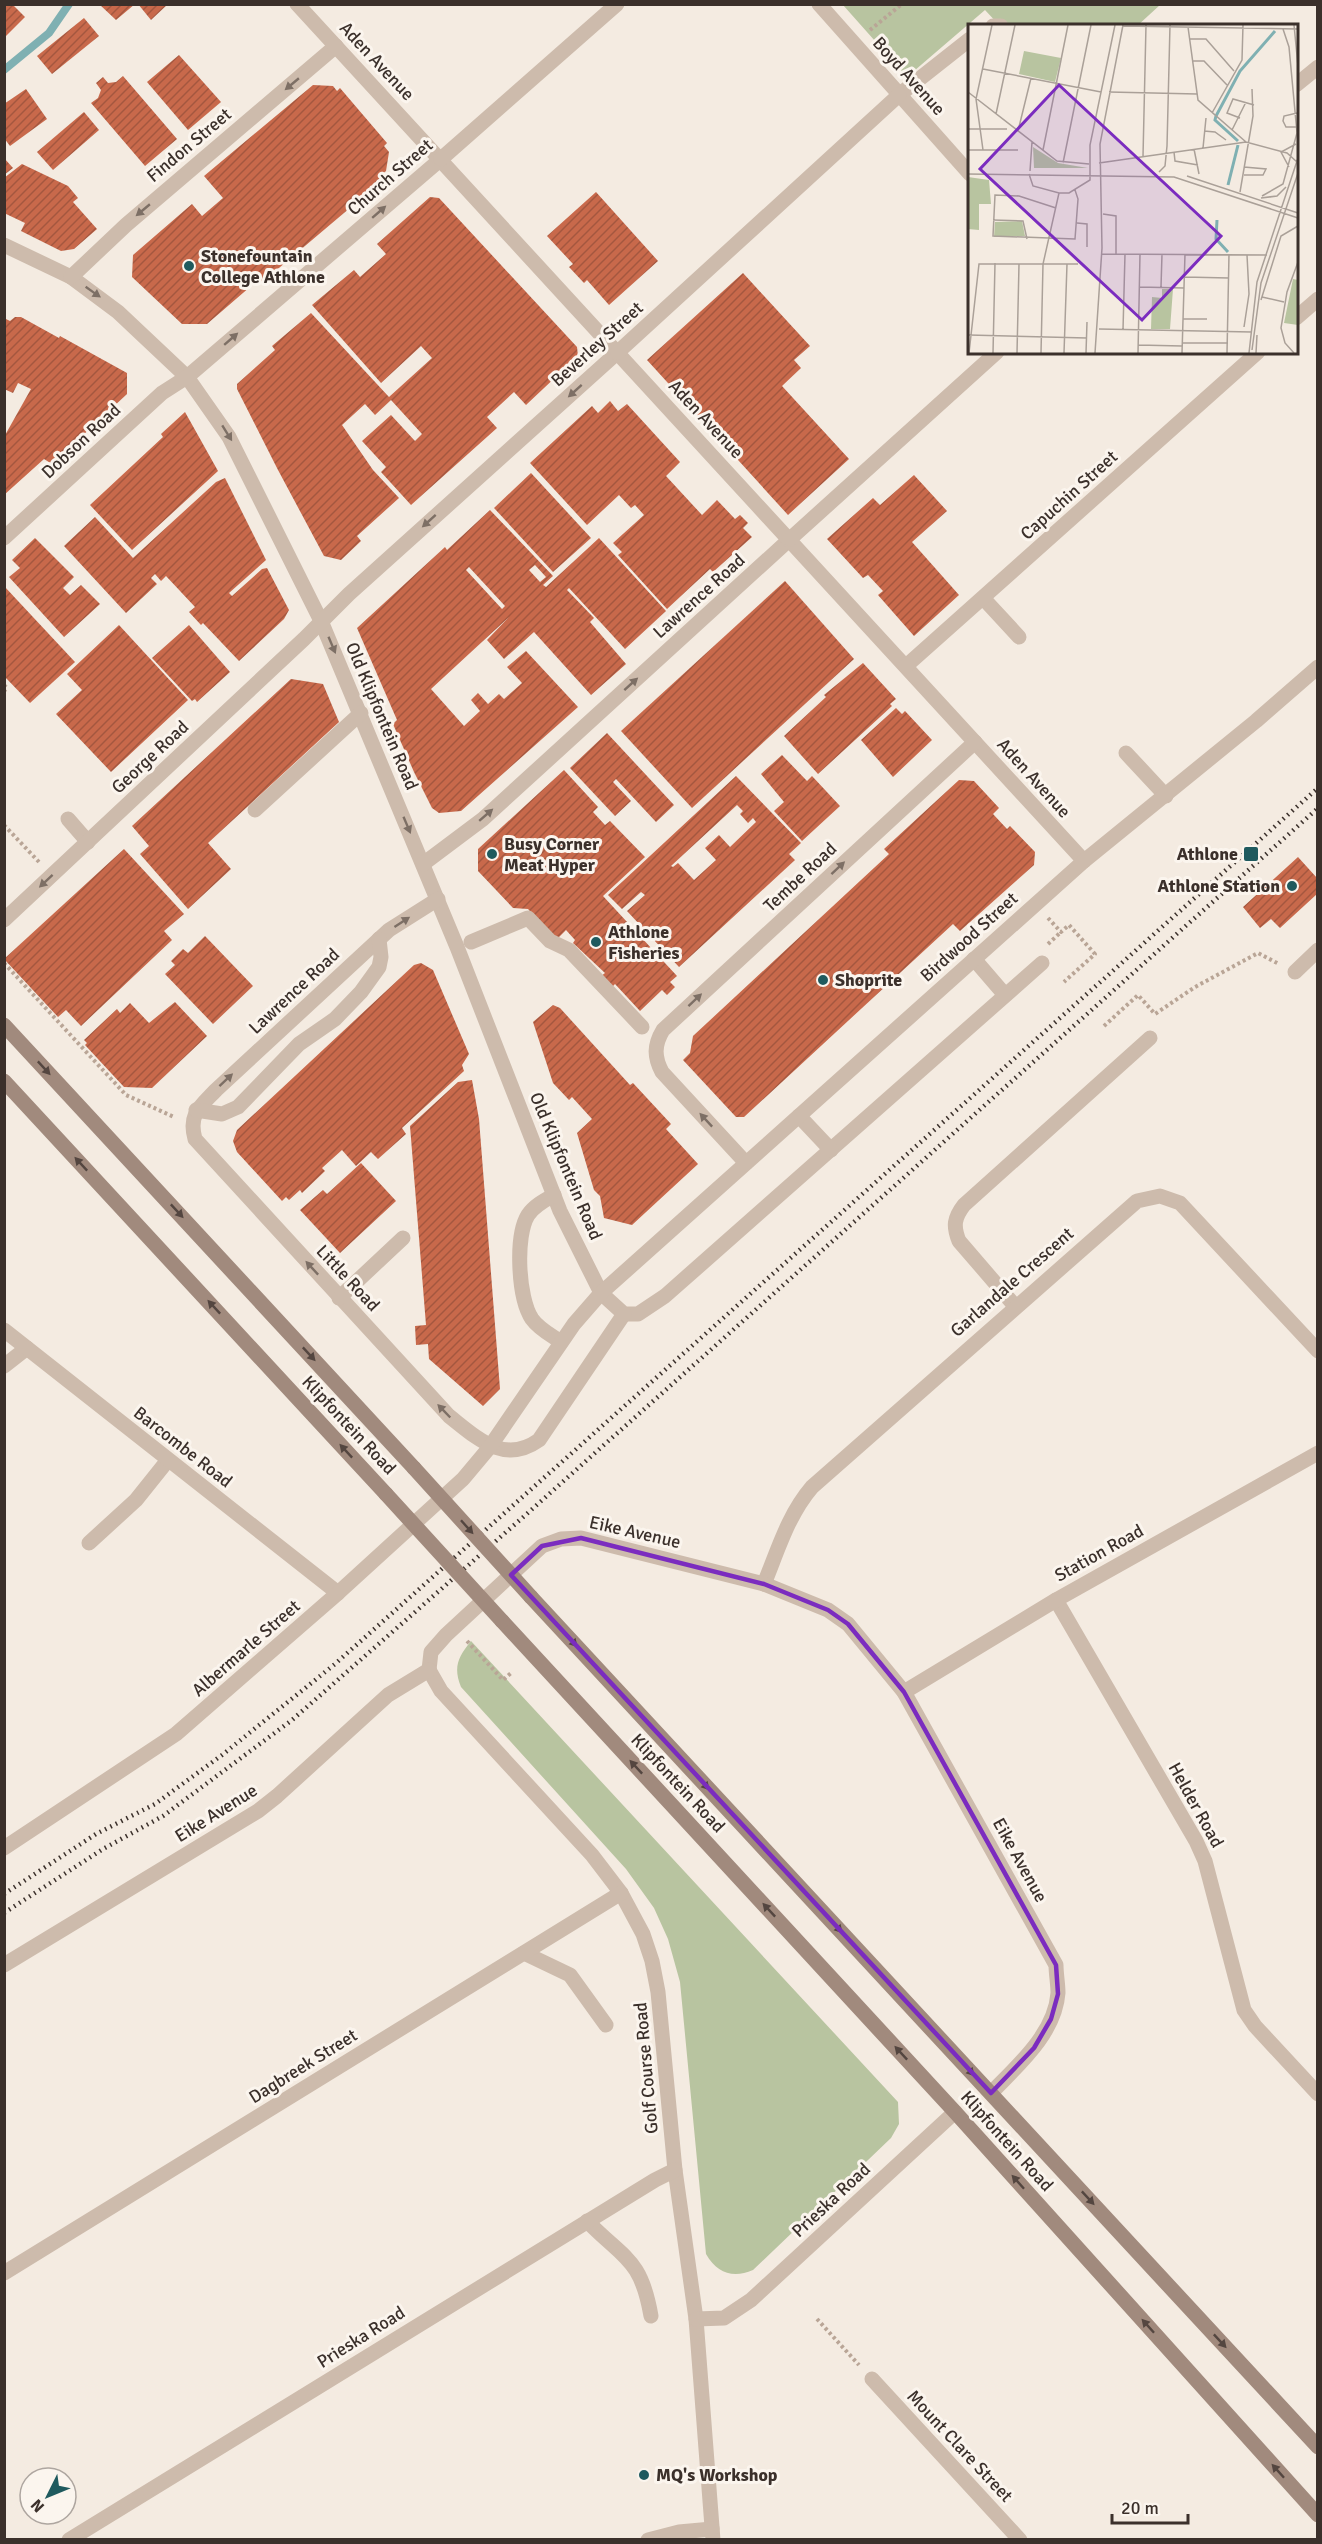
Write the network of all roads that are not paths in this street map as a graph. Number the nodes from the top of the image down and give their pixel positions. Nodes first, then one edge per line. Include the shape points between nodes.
1 (297, 4) edge
2 (616, 4) edge
3 (819, 4) edge
4 (968, 40) edge
5 (336, 46) junction
6 (1317, 67) edge
7 (1298, 83) edge
8 (899, 95) junction
9 (441, 159) junction
10 (968, 173) edge
11 (4, 245) edge
12 (71, 277) junction
13 (1317, 299) edge
14 (1298, 316) edge
15 (618, 352) junction
16 (995, 354) edge
17 (1255, 354) edge
18 (187, 377) junction
19 (4, 538) edge
20 (790, 539) junction
21 (983, 598) junction
22 (321, 621) junction
23 (1019, 637) dead end
24 (906, 666) junction
25 (1317, 667) edge
26 (361, 713) junction
27 (975, 742) junction
28 (1126, 753) dead end
29 (1166, 796) junction
30 (255, 810) dead end
31 (68, 819) dead end
32 (88, 842) junction
33 (1084, 861) junction
34 (423, 864) junction
35 (438, 899) junction
36 (4, 920) edge
37 (379, 939) junction
38 (471, 942) dead end
39 (1317, 951) edge
40 (1041, 956) road end
41 (974, 959) junction
42 (1295, 972) dead end
43 (1005, 995) junction
44 (4, 1025) edge
45 (642, 1027) dead end
46 (283, 1028) junction
47 (1150, 1038) dead end
48 (300, 1044) junction
49 (4, 1081) edge
50 (196, 1110) junction
51 (799, 1116) junction
52 (191, 1125) joint
53 (831, 1150) junction
54 (746, 1163) junction
55 (554, 1195) junction
56 (403, 1238) dead end
57 (601, 1293) junction
58 (339, 1298) junction
59 (1015, 1306) junction
60 (624, 1314) junction
61 (4, 1330) edge
62 (561, 1342) junction
63 (27, 1348) junction
64 (1317, 1351) edge
65 (4, 1365) edge
66 (489, 1448) junction
67 (1317, 1453) edge
68 (168, 1460) junction
69 (89, 1543) dead end
70 (764, 1584) junction
71 (338, 1593) junction
72 (1056, 1600) junction
73 (429, 1670) junction
74 (904, 1692) junction
75 (4, 1848) edge
76 (621, 1893) junction
77 (524, 1953) junction
78 (4, 1965) edge
79 (606, 2025) dead end
80 (991, 2093) junction
81 (1317, 2094) edge
82 (955, 2112) junction
83 (675, 2170) junction
84 (587, 2221) junction
85 (4, 2273) edge
86 (651, 2316) dead end
87 (696, 2319) junction
88 (868, 2374) road end
89 (1317, 2447) edge
90 (1317, 2515) edge
91 (712, 2534) edge
92 (69, 2540) edge
93 (648, 2540) edge
94 (1020, 2540) edge

1 - 5 street, Aden Avenue
2 - 9 street, Church Street
3 - 8 street, Boyd Avenue
4 - 8 street, Beverley Street
5 - 9 street, Aden Avenue
5 -> 12 street, Findon Street via 126,225
6 - 7 street
8 - 10 street, Boyd Avenue
8 - 15 street, Beverley Street
9 - 15 street, Aden Avenue
18 -> 9 street, Church Street
11 - 12 street, Old Klipfontein Road
12 -> 18 street, Old Klipfontein Road via 118,312
13 - 14 street
15 - 20 street, Aden Avenue
15 -> 22 street, Beverley Street
16 - 20 street, Lawrence Road
17 - 21 street, Capuchin Street
18 - 19 street, Dobson Road via 162,393
18 -> 22 street, Old Klipfontein Road via 229,437
20 - 24 street, Aden Avenue
34 -> 20 street, Lawrence Road via 483,819
21 - 23 street
21 - 24 street, Capuchin Street
22 -> 26 street, Old Klipfontein Road
22 - 32 street, George Road
24 - 27 street, Aden Avenue
25 - 29 street, Birdwood Street
26 - 30 street
26 -> 34 street, Old Klipfontein Road
27 - 33 street, Aden Avenue
54 -> 27 street, Tembe Road via 662,1072 656,1057 663,1030
28 - 29 street
29 - 33 street, Birdwood Street
31 - 32 street
32 -> 36 street, George Road
33 - 41 street, Birdwood Street
34 - 35 street, Old Klipfontein Road
37 -> 35 street, Lawrence Road
35 - 55 street, Old Klipfontein Road
37 - 46 street, Lawrence Road
37 - 48 street via 381,957 370,981 335,1019
38 - 45 street via 528,918 550,941 569,950
39 - 42 street
40 - 43 street
41 - 43 street
41 - 51 street, Birdwood Street
43 - 53 street
44 -> 80 main road, Klipfontein Road, bridge
46 - 48 street
50 -> 46 street, Lawrence Road
47 - 59 street via 956,1216 954,1228 959,1241
48 - 50 street via 238,1107 222,1114
82 -> 49 main road, Klipfontein Road, bridge
50 - 52 street, Lawrence Road
51 - 53 street
51 - 54 street, Birdwood Street
58 -> 52 street, Little Road via 201,1148
53 - 60 street via 658,1302 638,1314
54 - 57 street, Birdwood Street
55 - 57 street, Old Klipfontein Road
55 - 62 street via 529,1214 524,1225 521,1276 533,1320
56 - 58 street
57 - 60 street
57 - 62 street
66 -> 58 street, Little Road via 449,1416
59 - 64 street, Garlandale Crescent via 1126,1207 1160,1196 1188,1210
59 - 70 street, Garlandale Crescent via 812,1487 789,1521
60 - 66 street via 539,1440 520,1450
61 - 63 street, Barcombe Road
62 - 66 street
63 - 65 street
63 - 68 street, Barcombe Road
66 - 71 street, Albermarle Street via 463,1479
67 - 72 street, Station Road
68 - 69 street via 136,1500
68 - 71 street, Barcombe Road
70 - 73 street, Eike Avenue via 609,1544 581,1538 561,1539 542,1546 446,1635 431,1652
70 - 74 street, Eike Avenue via 828,1610 848,1624
71 - 75 street, Albermarle Street via 176,1734
72 - 74 street, Station Road
72 - 81 street, Helder Road via 1205,1861 1244,2010
73 - 76 street, Golf Course Road via 441,1691 573,1834
73 - 78 street, Eike Avenue via 388,1695 258,1811
74 - 80 street, Eike Avenue via 1056,1965 1058,1994 1051,2019 1034,2048
76 - 77 street, Dagbreek Street
76 - 83 street, Golf Course Road via 643,1934 658,1992
77 - 79 street via 570,1975
77 - 85 street, Dagbreek Street
80 -> 89 main road, Klipfontein Road
82 - 87 street, Prieska Road via 751,2300 724,2318
90 -> 82 main road, Klipfontein Road
83 - 84 street, Prieska Road
83 - 87 street, Golf Course Road
84 - 86 street via 620,2248 637,2270
84 - 92 street, Prieska Road
87 - 91 street, Golf Course Road
88 - 94 street, Mount Clare Street
91 - 93 street via 679,2532

